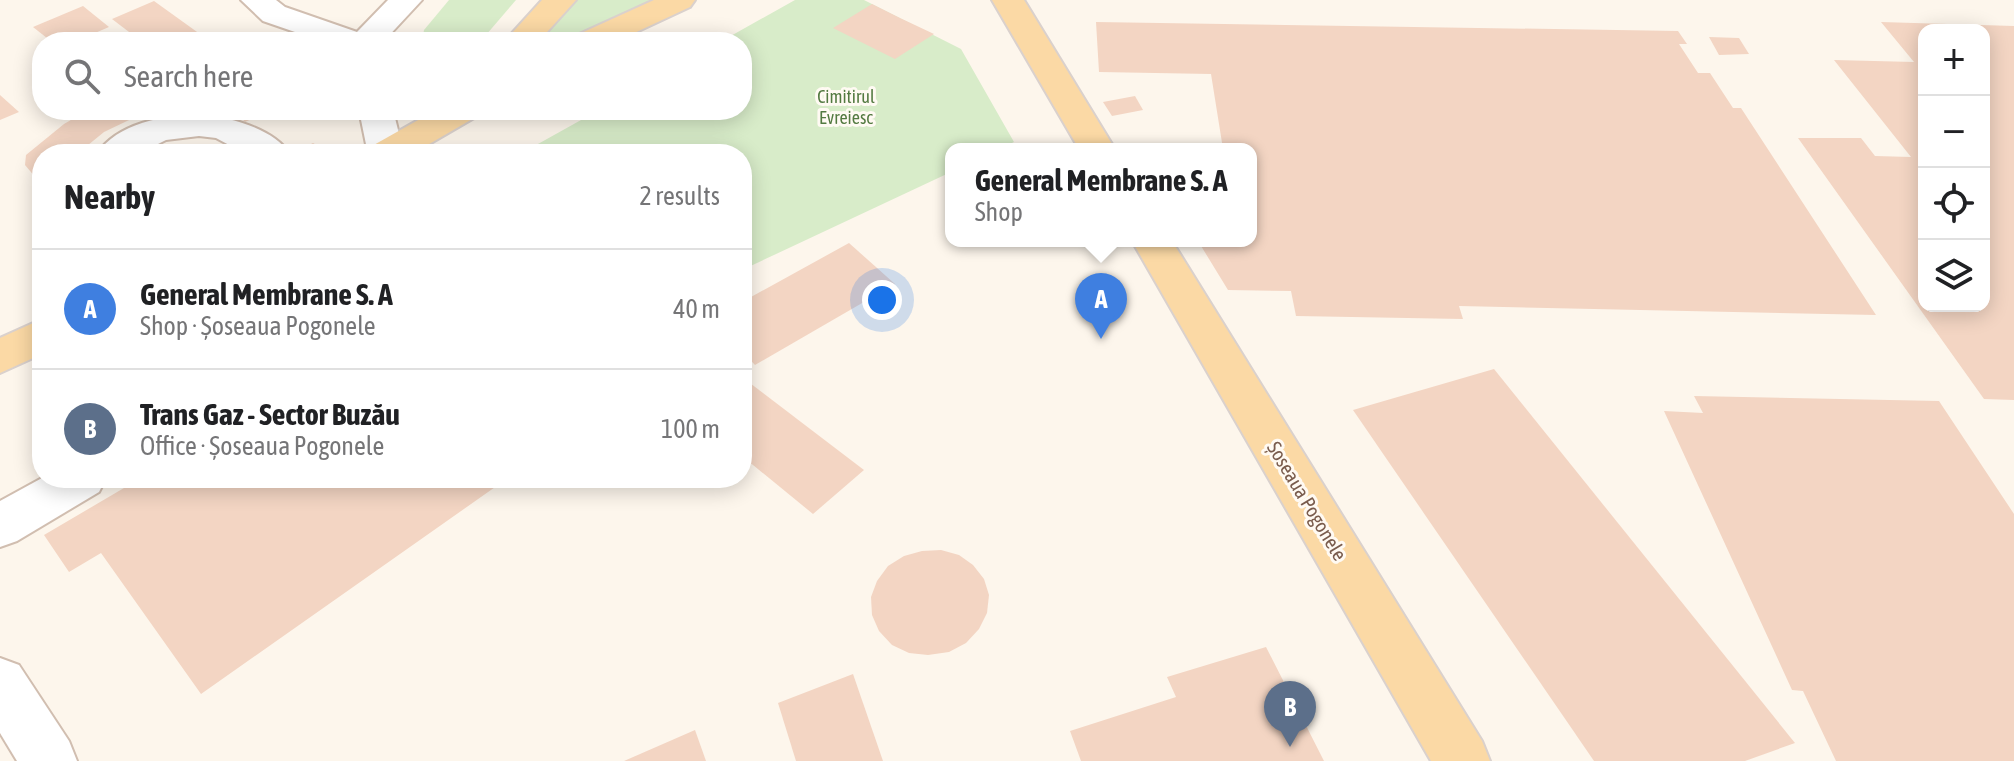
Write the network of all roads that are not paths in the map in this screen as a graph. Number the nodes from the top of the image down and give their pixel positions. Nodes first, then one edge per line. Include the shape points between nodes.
1 (257, 0) edge
2 (406, 0) edge
3 (560, 0) edge
4 (679, 0) edge
5 (1008, 0) edge
6 (326, 32) edge
7 (375, 32) edge
8 (530, 32) edge
9 (610, 32) edge
10 (378, 120) edge
11 (428, 120) edge
12 (444, 120) edge
13 (1093, 143) edge
14 (134, 144) edge
15 (253, 144) edge
16 (383, 144) edge
17 (398, 144) edge
18 (402, 144) edge
19 (1156, 247) edge
20 (32, 340) edge
21 (0, 357) edge
22 (65, 488) edge
23 (0, 526) edge
24 (0, 683) edge
25 (49, 761) edge
26 (1462, 761) edge

1 - 6 lane via 274,14
2 - 7 lane
3 - 8 main road
4 - 9 main road
5 - 13 main road
10 - 16 lane
11 - 17 main road
12 - 18 main road
14 - 15 lane via 186,126 227,130
19 - 26 main road, Șoseaua Pogonele
20 - 21 main road
22 - 23 lane
24 - 25 lane

